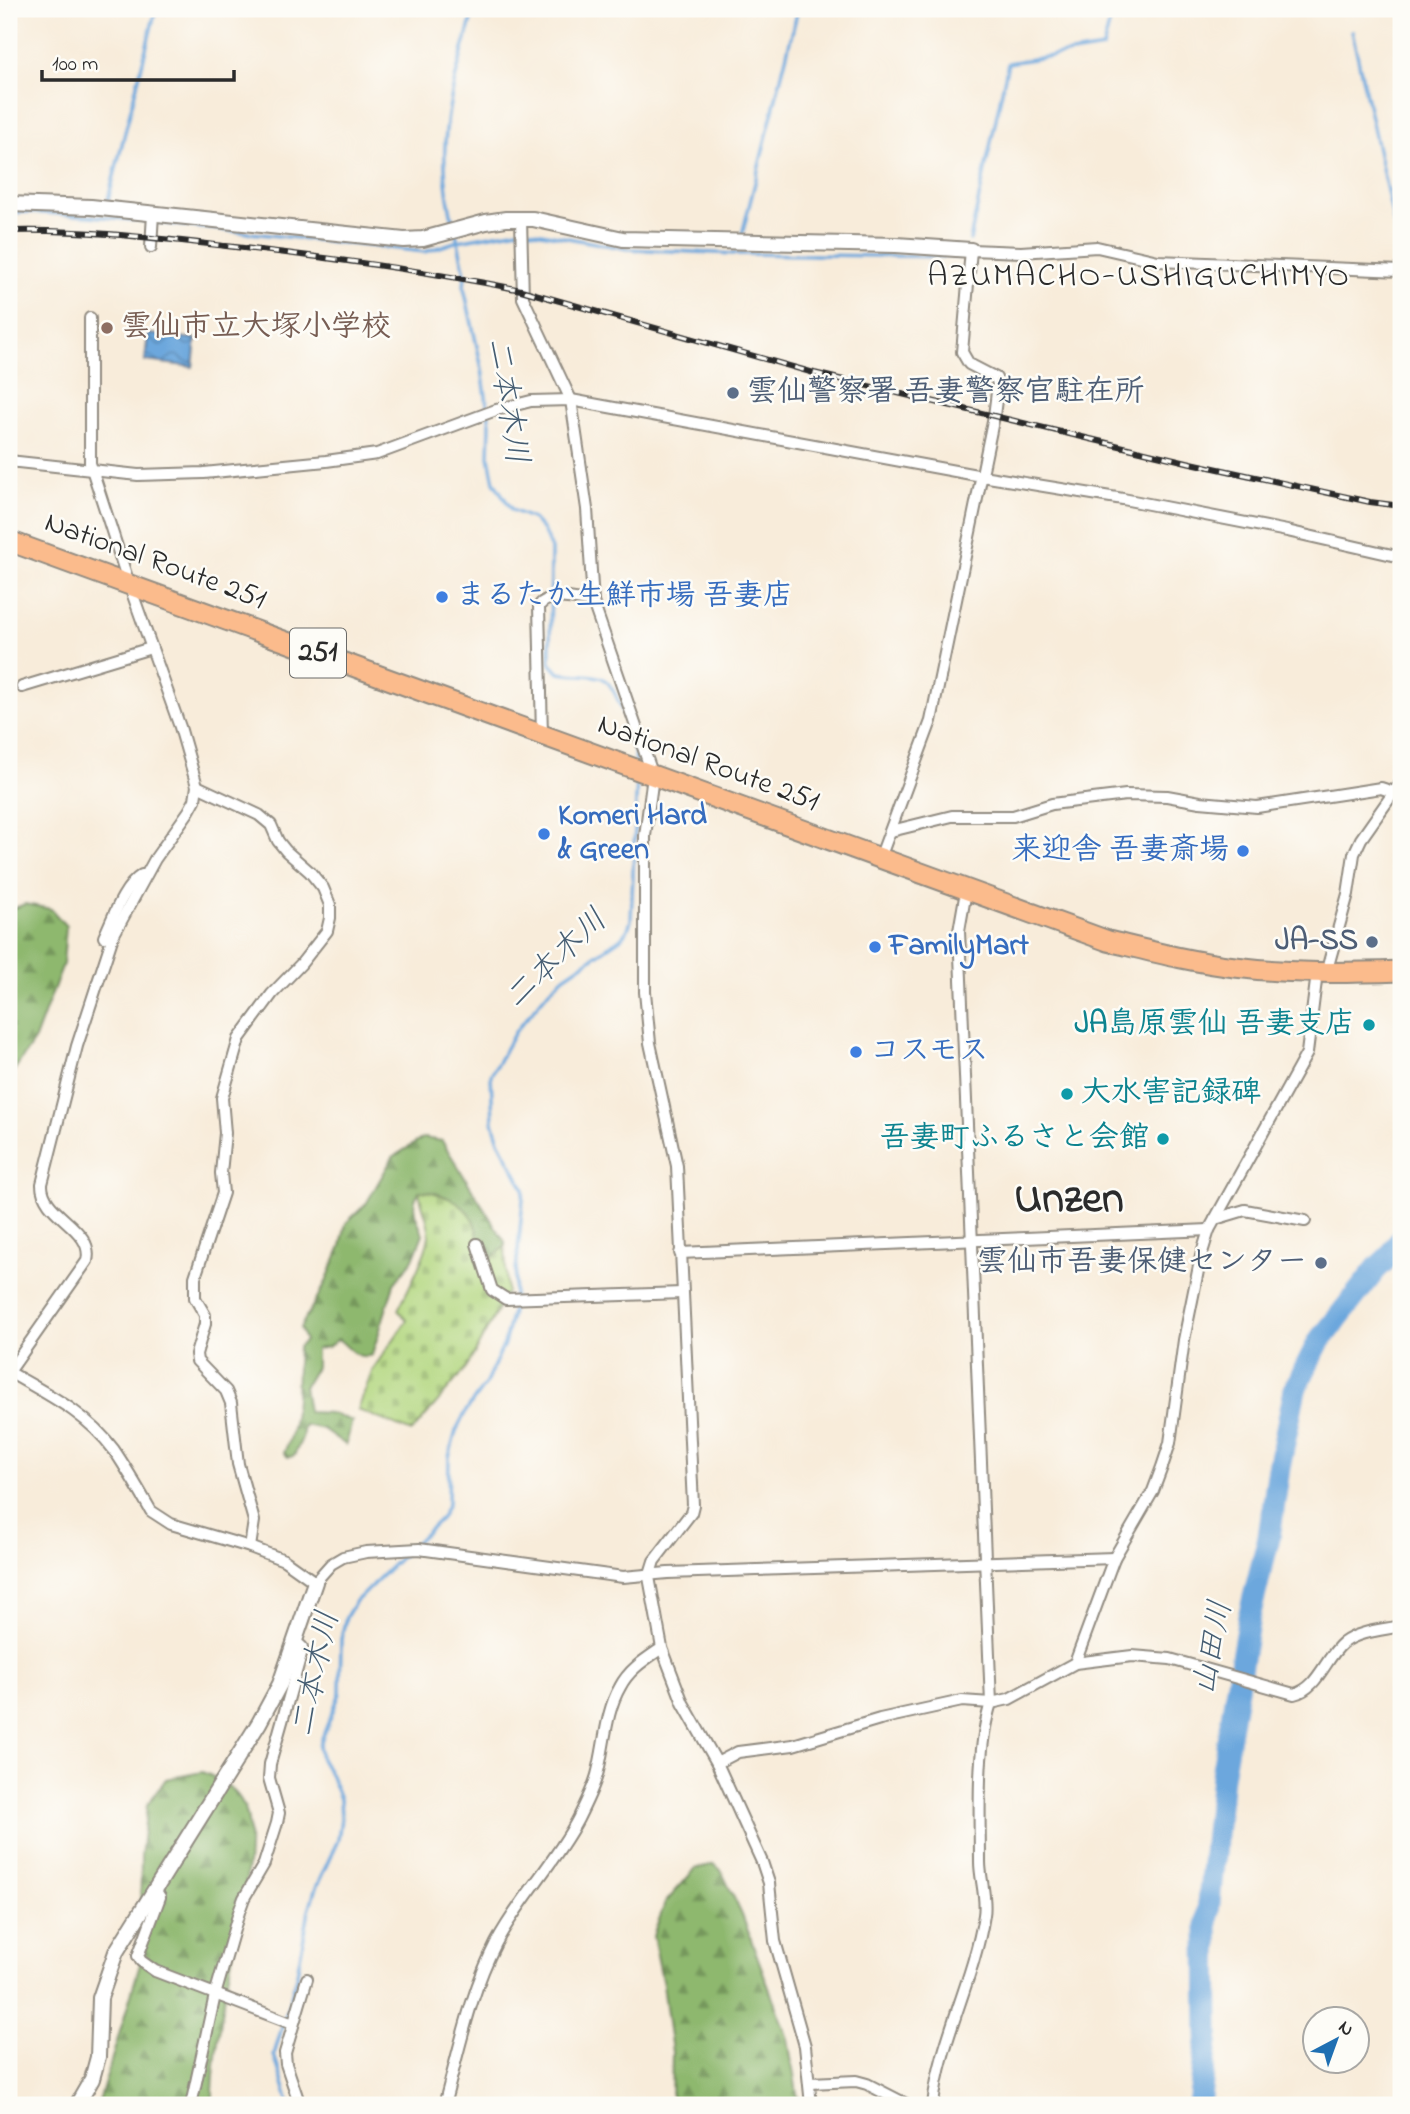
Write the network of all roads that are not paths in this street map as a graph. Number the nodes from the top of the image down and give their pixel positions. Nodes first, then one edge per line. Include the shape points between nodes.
1 (9, 204) edge
2 (153, 214) junction
3 (521, 219) junction
4 (150, 247) dead end
5 (971, 250) junction
6 (1401, 271) edge
7 (90, 318) dead end
8 (571, 400) junction
9 (9, 461) edge
10 (91, 468) junction
11 (982, 476) junction
12 (9, 541) edge
13 (1401, 557) edge
14 (129, 584) junction
15 (593, 602) junction
16 (150, 648) junction
17 (22, 687) dead end
18 (542, 736) junction
19 (651, 775) junction
20 (1401, 782) edge
21 (197, 786) junction
22 (1393, 792) junction
23 (891, 831) junction
24 (880, 859) junction
25 (146, 875) junction
26 (966, 891) junction
27 (104, 937) dead end
28 (1401, 971) edge
29 (1322, 973) junction
30 (1215, 1219) junction
31 (1305, 1221) dead end
32 (1209, 1230) junction
33 (972, 1241) junction
34 (477, 1244) dead end
35 (680, 1253) junction
36 (682, 1293) junction
37 (9, 1372) edge
38 (250, 1547) junction
39 (1114, 1558) junction
40 (984, 1563) junction
41 (649, 1577) junction
42 (315, 1582) junction
43 (1401, 1626) edge
44 (295, 1641) junction
45 (663, 1648) junction
46 (1075, 1663) junction
47 (991, 1703) junction
48 (717, 1763) junction
49 (154, 1888) junction
50 (307, 1979) dead end
51 (215, 1995) junction
52 (287, 2022) junction
53 (810, 2083) junction
54 (77, 2105) edge
55 (191, 2105) edge
56 (300, 2105) edge
57 (444, 2105) edge
58 (811, 2105) edge
59 (908, 2105) edge
60 (933, 2105) edge

1 - 2 street
2 - 3 street via 404,240
2 - 4 street
3 - 5 street via 623,239
3 - 8 street via 523,298
5 - 6 street via 1097,247 1158,261
5 - 11 street via 962,352 969,364 991,374 998,384
7 - 10 street
8 - 10 street via 531,401 491,412 377,454 204,473 138,475
8 - 11 street
8 - 15 street via 587,509
9 - 10 street
10 - 14 street
11 - 13 street via 1177,509
11 - 23 street via 931,721
12 - 14 highway, National Route 251 / 251
14 - 16 street
14 - 18 highway, National Route 251 / 251
15 - 18 street via 561,597 545,599 539,606
15 - 19 street
16 - 17 street
16 - 21 street
18 - 19 highway, National Route 251 / 251
19 - 24 highway, National Route 251 / 251
19 - 35 street via 645,836 645,992 650,1043 677,1166
20 - 22 street
21 - 25 street via 189,811
21 - 38 street via 271,825 286,851 323,888 330,905 327,932 239,1039 222,1097 223,1193 195,1277 195,1298 205,1315 197,1361 226,1391 231,1403 239,1464 254,1521
22 - 23 street via 1381,788 1257,807 1126,795 1052,804 1013,816 952,816
22 - 29 street via 1354,854 1348,894
23 - 24 street
24 - 26 highway, National Route 251 / 251
25 - 27 street via 141,875 118,905
25 - 37 street via 113,936 77,1046 42,1184 45,1200 85,1244 87,1261
26 - 29 highway, National Route 251 / 251 via 1108,941 1185,960
26 - 33 street via 959,931
28 - 29 highway, National Route 251 / 251
29 - 30 street via 1307,1053
30 - 31 street via 1245,1210
30 - 32 street
32 - 33 street
32 - 39 street via 1184,1340 1170,1443 1153,1492
33 - 35 street
33 - 40 street
34 - 36 street via 492,1290 500,1297
35 - 36 street
36 - 41 street via 693,1506 654,1561
37 - 38 street via 72,1409 95,1429 160,1519
38 - 42 street via 284,1560
39 - 40 street
39 - 46 street
40 - 41 street
40 - 47 street
41 - 42 street via 419,1549 343,1557
41 - 45 street
42 - 44 street
43 - 46 street via 1356,1635 1341,1644 1310,1686 1299,1693 1287,1694 1170,1659 1132,1656
44 - 49 street via 280,1684 259,1723
44 - 51 street via 302,1651 270,1764 277,1822 264,1864 244,1898
45 - 48 street via 683,1703
45 - 57 street via 634,1668 620,1687 596,1777 578,1819 496,1943 477,1989
46 - 47 street via 1009,1699
47 - 48 street via 962,1700 793,1745 738,1752
47 - 60 street via 982,1743 980,1865 985,1911 936,2080
48 - 53 street via 769,1883 775,1941 805,2046
49 - 51 street via 160,1897 138,1959 155,1971
49 - 54 street via 108,1973 100,1998 98,2057 92,2080
50 - 52 street
51 - 52 street
51 - 55 street
52 - 56 street via 286,2064
53 - 58 street
53 - 59 street via 856,2081

